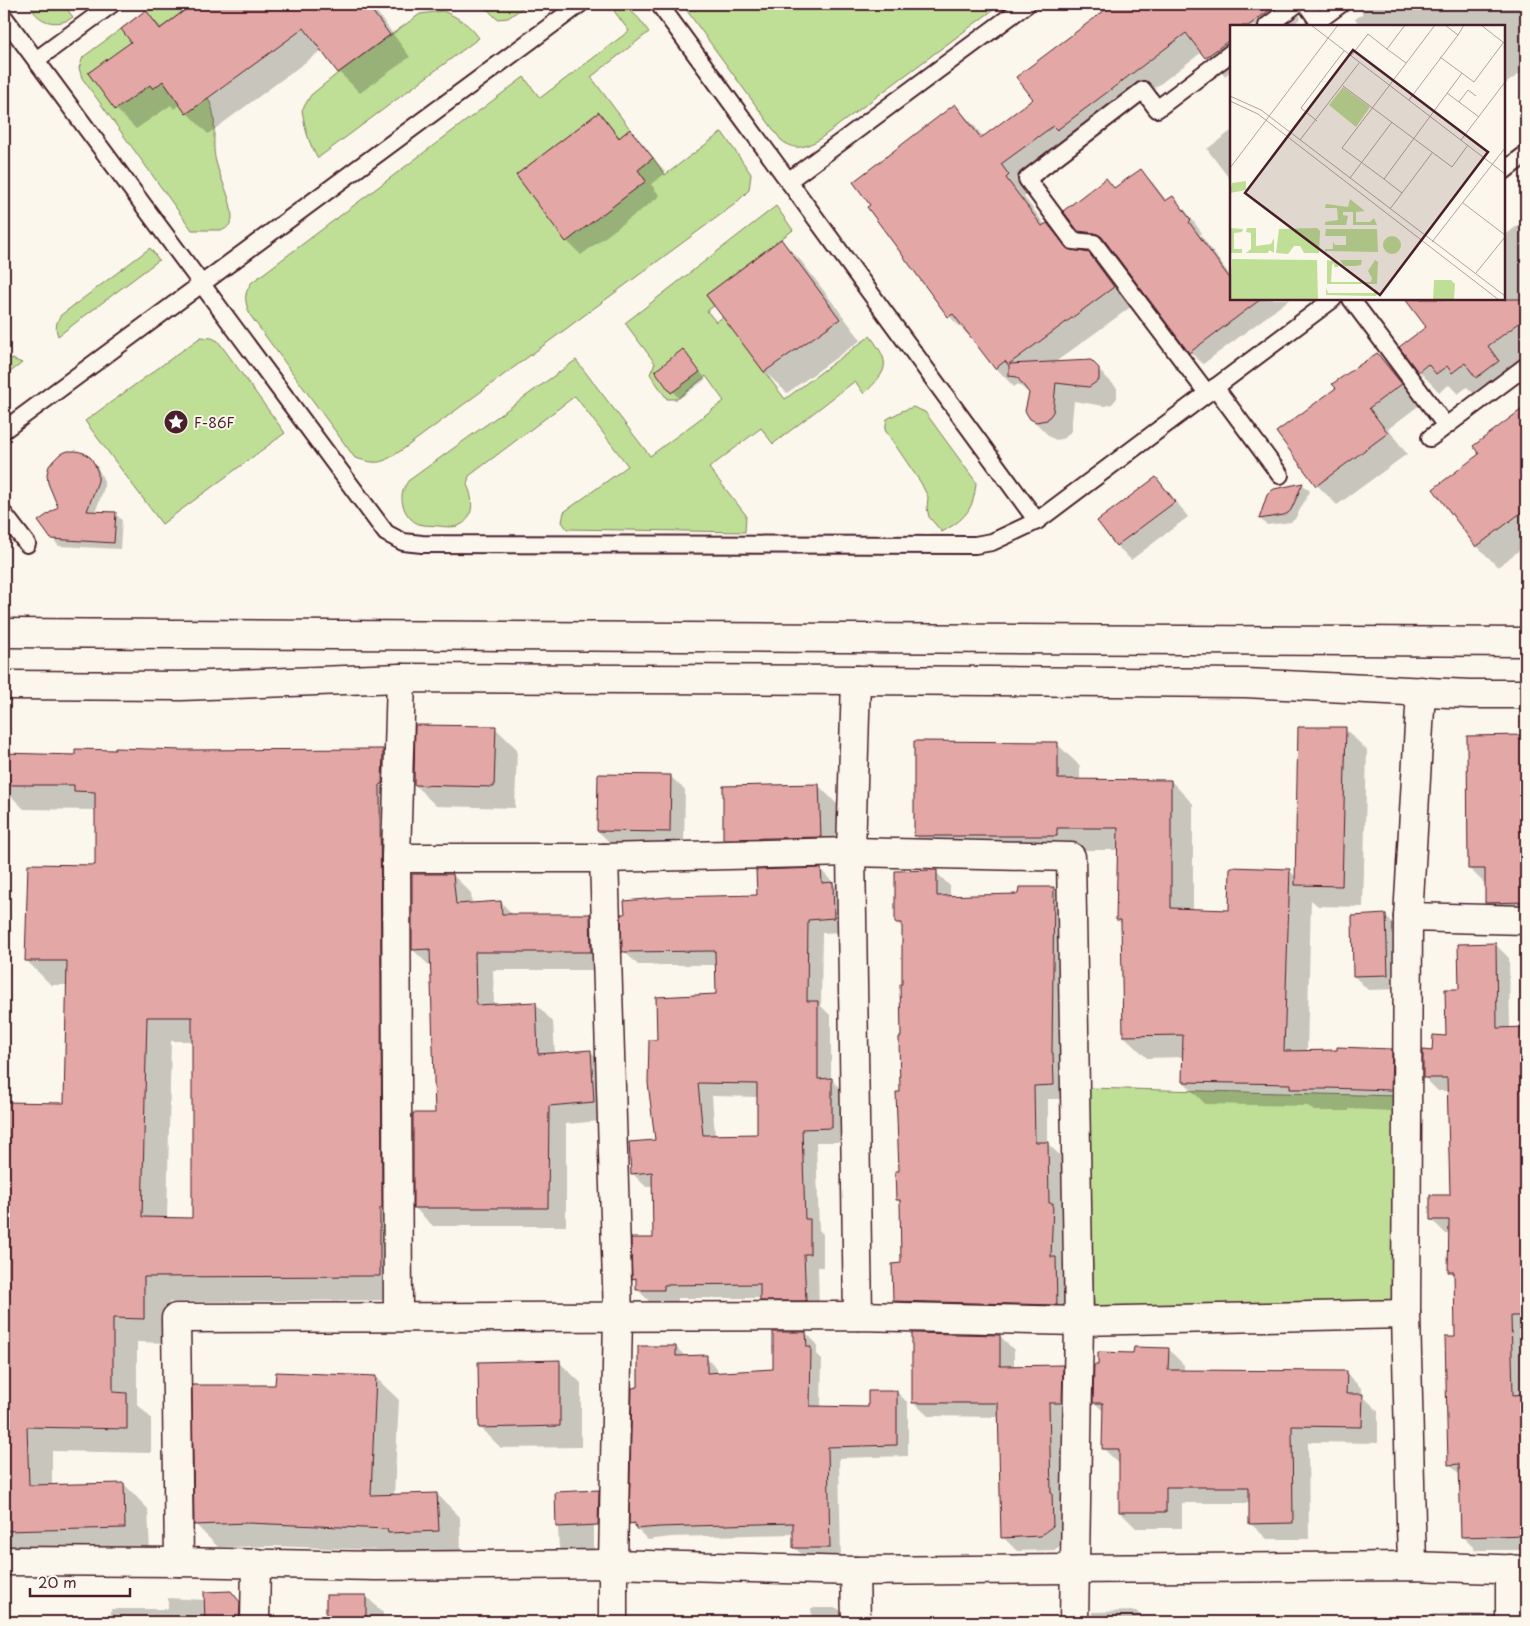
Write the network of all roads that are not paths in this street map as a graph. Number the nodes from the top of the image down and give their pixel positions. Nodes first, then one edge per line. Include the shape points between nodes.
1 (112, 4) edge
2 (580, 4) edge
3 (659, 4) edge
4 (1027, 4) edge
5 (1297, 4) edge
6 (1306, 4) edge
7 (1341, 4) edge
8 (4, 17) edge
9 (1320, 24) edge
10 (1268, 25) edge
11 (1230, 54) edge
12 (36, 60) junction
13 (1526, 154) edge
14 (1505, 170) edge
15 (788, 181) junction
16 (202, 284) junction
17 (1332, 300) edge
18 (1352, 300) edge
19 (1526, 366) edge
20 (1211, 390) junction
21 (1446, 426) junction
22 (4, 430) edge
23 (1430, 438) dead end
24 (1280, 475) dead end
25 (4, 514) edge
26 (1037, 521) junction
27 (27, 544) dead end
28 (4, 633) edge
29 (1526, 642) edge
30 (402, 678) junction
31 (856, 680) junction
32 (4, 685) edge
33 (1421, 691) junction
34 (1526, 694) edge
35 (851, 852) junction
36 (396, 858) junction
37 (604, 858) junction
38 (1408, 917) junction
39 (1526, 920) edge
40 (1406, 1314) junction
41 (398, 1316) junction
42 (618, 1316) junction
43 (858, 1316) junction
44 (1079, 1321) junction
45 (4, 1561) edge
46 (179, 1562) junction
47 (256, 1563) junction
48 (613, 1564) junction
49 (1412, 1566) junction
50 (1074, 1568) junction
51 (1518, 1569) edge
52 (855, 1571) junction
53 (255, 1622) edge
54 (613, 1622) edge
55 (856, 1622) edge
56 (1074, 1622) edge
57 (1510, 1622) edge

1 - 12 lane
2 - 16 lane
3 - 15 lane
4 - 15 lane
5 - 10 lane
6 - 9 lane
7 - 9 lane
8 - 12 lane
11 - 20 lane via 1157,109 1143,90 1027,179 1074,241 1094,243
12 - 16 lane
13 - 14 lane
15 - 26 lane
16 - 22 lane
16 - 26 lane via 386,533 403,542 975,545 992,542
17 - 20 lane
18 - 21 lane
19 - 21 lane
20 - 24 lane
20 - 26 lane
21 - 23 lane
25 - 27 lane
28 - 29 street
30 - 31 street
30 - 32 street via 181,686
30 - 36 street
31 - 33 street via 1244,682
31 - 35 street
33 - 34 street
33 - 38 street
35 - 37 street
35 - 43 street
35 - 44 street via 1070,856
36 - 37 street
36 - 41 street
37 - 42 street
38 - 39 street
38 - 40 street
40 - 44 street
40 - 49 street
41 - 42 street
41 - 46 street via 176,1318
42 - 43 street
42 - 48 street
43 - 44 street
44 - 50 street
45 - 46 street
46 - 47 street
47 - 48 street via 376,1566
47 - 53 street
48 - 52 street
48 - 54 street
49 - 50 street
49 - 51 street
50 - 52 street
50 - 56 street
51 - 57 street
52 - 55 street

